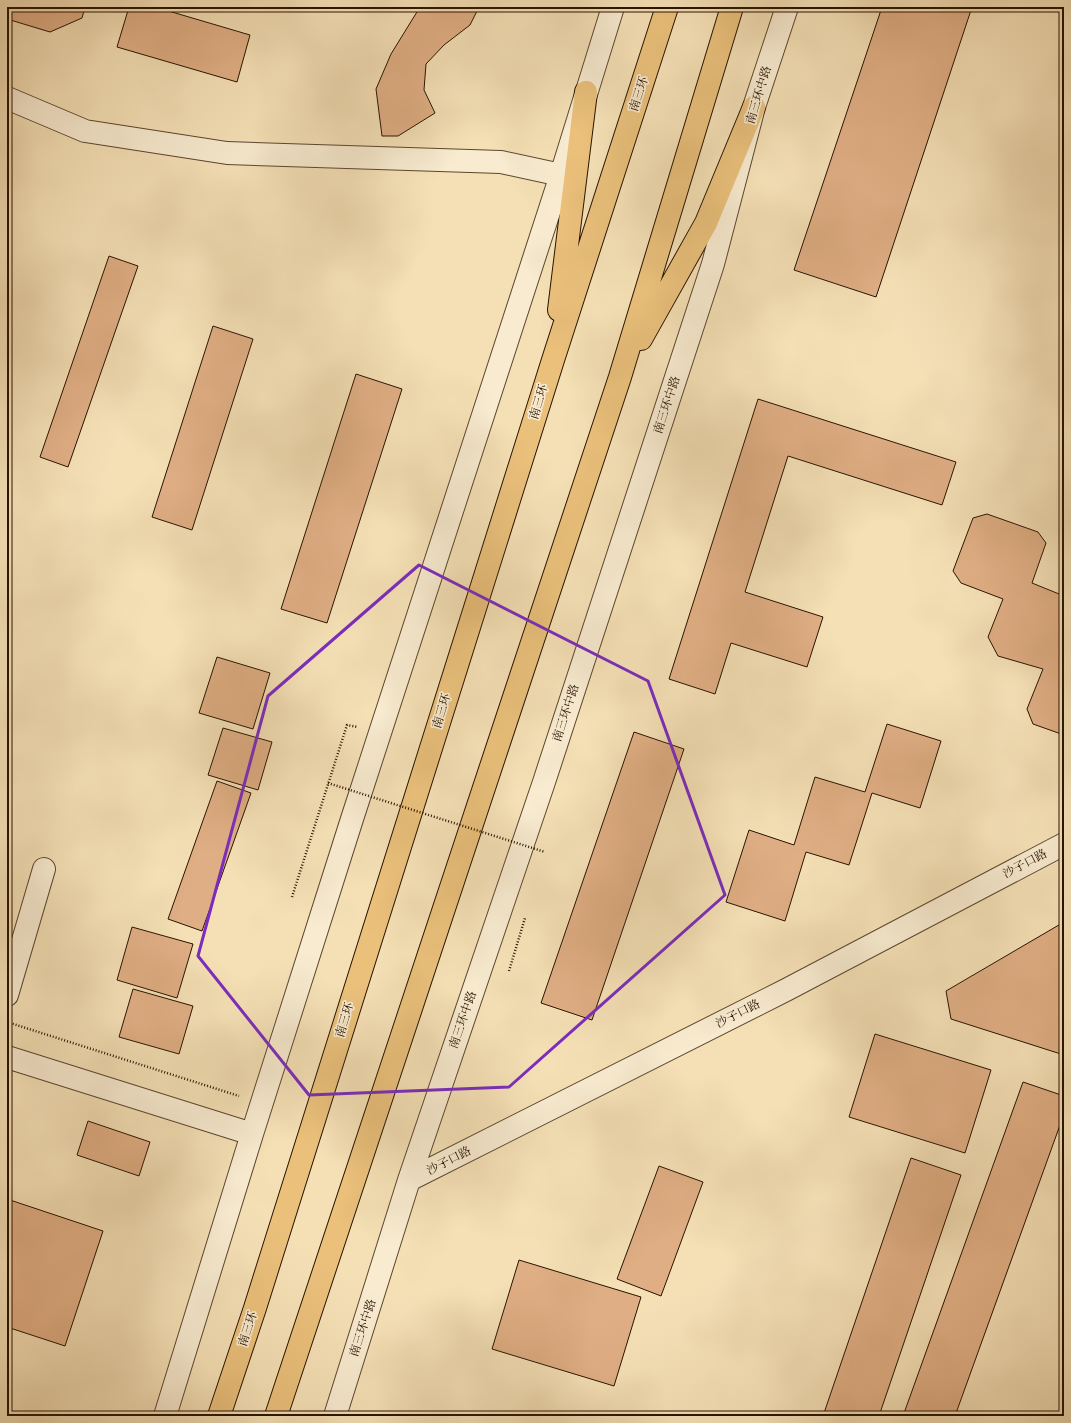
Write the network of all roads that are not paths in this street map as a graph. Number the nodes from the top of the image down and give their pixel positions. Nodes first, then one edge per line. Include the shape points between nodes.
1 (613, 7) edge
2 (667, 7) edge
3 (732, 7) edge
4 (787, 7) edge
5 (586, 92) junction
6 (7, 98) edge
7 (754, 107) junction
8 (561, 175) junction
9 (552, 360) junction
10 (620, 377) junction
11 (1064, 844) edge
12 (44, 869) dead end
13 (7, 995) edge
14 (7, 1057) edge
15 (252, 1134) junction
16 (409, 1180) junction
17 (255, 1308) junction
18 (293, 1364) junction
19 (165, 1416) edge
20 (206, 1416) edge
21 (219, 1416) edge
22 (276, 1416) edge
23 (283, 1416) edge
24 (335, 1416) edge

1 - 5 street
2 - 9 highway, 南三环
3 - 10 highway
4 - 7 street, 南三环中路
5 - 8 street
5 - 9 highway
6 - 8 street via 85,131 226,153 501,162
7 - 10 highway via 706,223
7 - 16 street, 南三环中路 via 711,271 544,782
8 - 15 street
9 - 17 highway, 南三环
10 - 18 highway
11 - 16 street, 沙子口路 via 786,990
12 - 13 street
14 - 15 street
15 - 19 street
16 - 24 street, 南三环中路
17 - 20 highway
17 - 21 highway, 南三环
18 - 22 highway
18 - 23 highway

